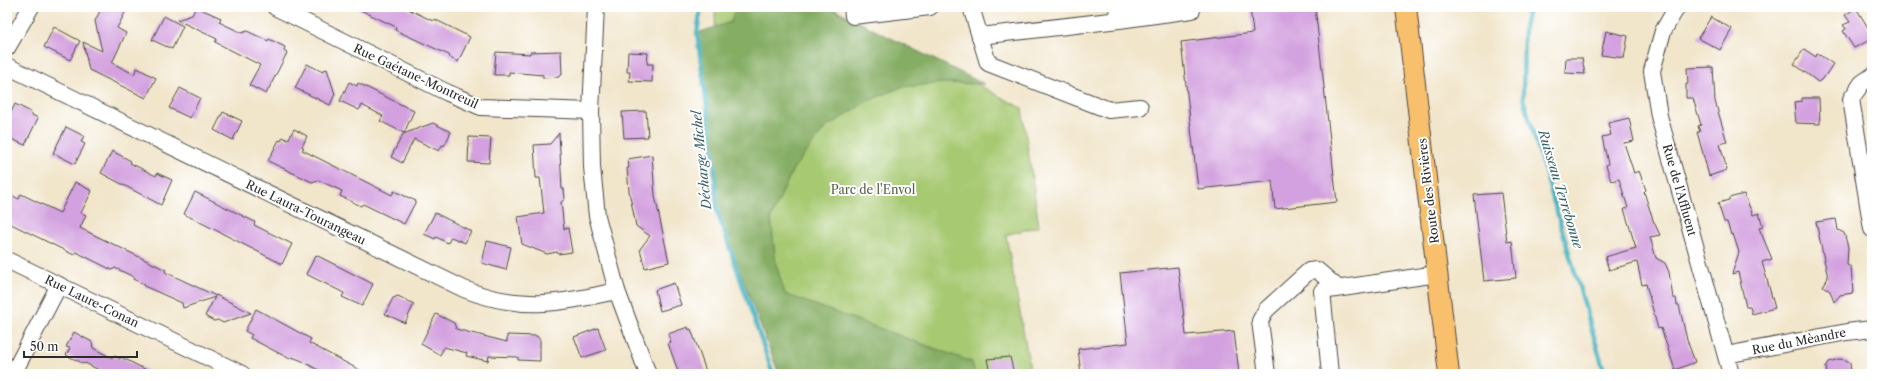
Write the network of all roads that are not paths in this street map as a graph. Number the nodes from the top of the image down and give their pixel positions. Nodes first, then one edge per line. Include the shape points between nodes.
1 (31, 7) edge
2 (275, 7) edge
3 (596, 7) edge
4 (852, 7) edge
5 (930, 7) edge
6 (971, 7) edge
7 (1191, 7) edge
8 (1406, 7) edge
9 (1677, 7) edge
10 (1118, 13) edge
11 (980, 36) junction
12 (7, 48) edge
13 (7, 66) edge
14 (1872, 76) edge
15 (1140, 107) dead end
16 (591, 110) junction
17 (1872, 229) edge
18 (7, 260) edge
19 (1437, 274) junction
20 (59, 285) junction
21 (1338, 288) junction
22 (618, 290) junction
23 (1872, 329) edge
24 (1726, 355) junction
25 (13, 374) edge
26 (242, 374) edge
27 (648, 374) edge
28 (1267, 374) edge
29 (1330, 374) edge
30 (1449, 374) edge
31 (1731, 374) edge

1 - 12 street
2 - 16 street, Rue Gaétane-Montreuil via 441,90 481,107
3 - 16 street
4 - 5 street via 853,16
6 - 11 street
7 - 10 street via 1192,10
8 - 19 main road, Route des Rivières
9 - 24 street, Rue de l'Affluent via 1663,32 1652,71 1659,116
10 - 11 street
11 - 15 street via 988,63 1110,110
13 - 22 street, Rue Laura-Tourangeau via 483,297 529,304 563,302
14 - 17 street via 1862,83 1851,99
16 - 22 street via 592,167 598,216
18 - 20 street, Rue Laure-Conan
19 - 21 street
19 - 30 main road, Route des Rivières
20 - 25 street
20 - 26 street, Rue Laure-Conan
21 - 28 street via 1317,270 1309,271 1266,310 1260,321
21 - 29 street via 1322,291
22 - 27 street
23 - 24 street, Rue du Mèandre
24 - 31 street, Rue de l'Affluent

